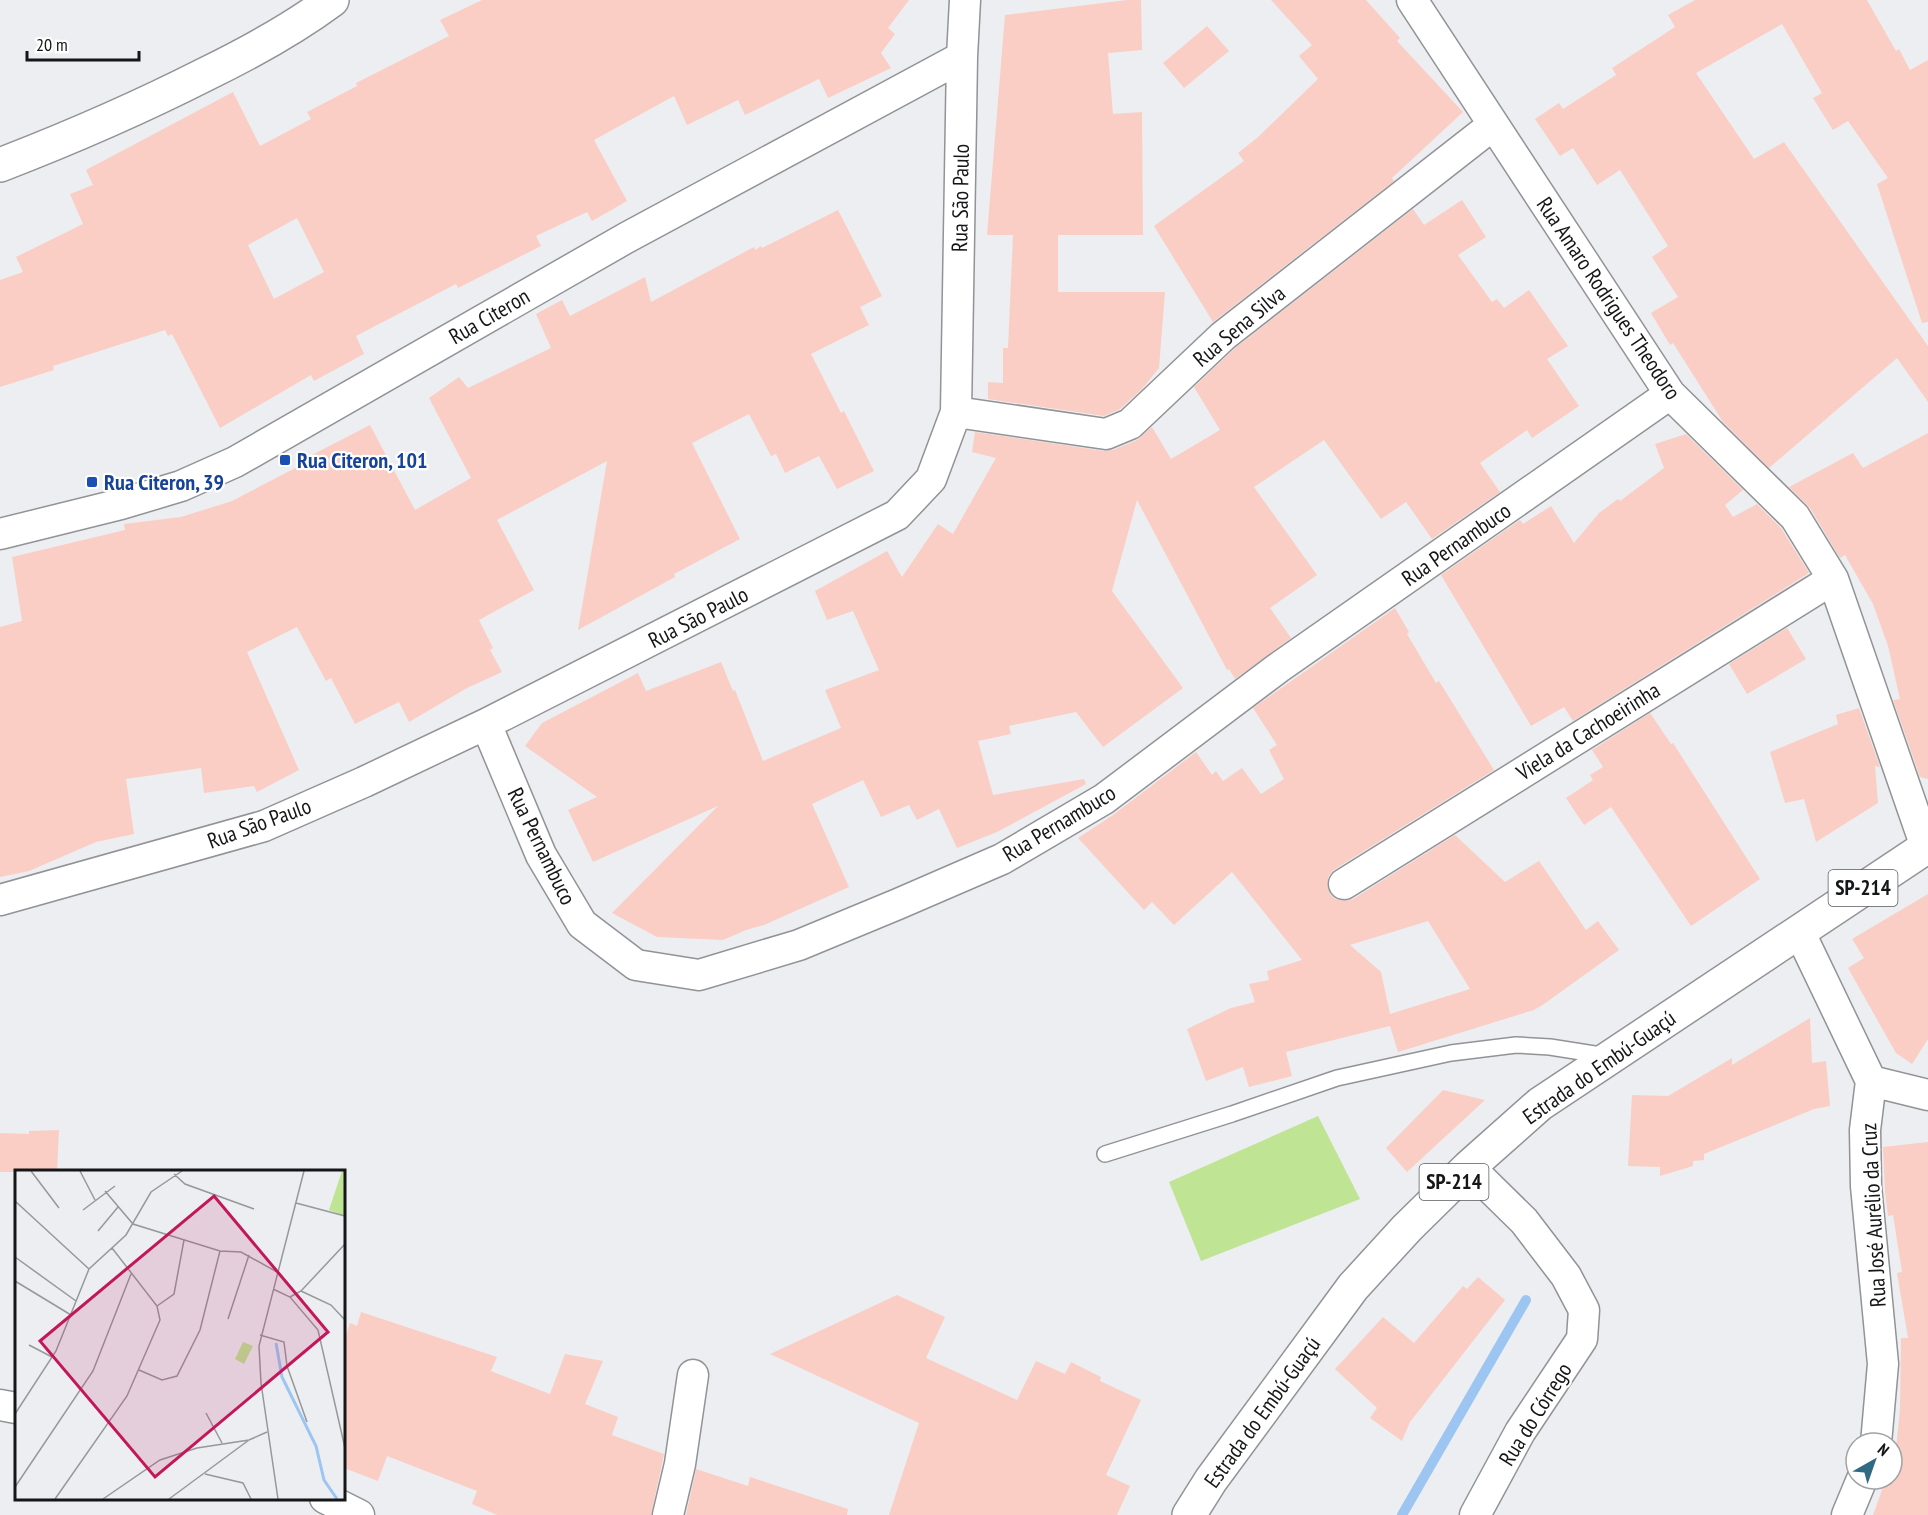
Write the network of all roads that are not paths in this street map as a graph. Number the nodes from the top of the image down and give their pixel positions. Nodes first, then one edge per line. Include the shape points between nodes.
1 (332, 0) edge
2 (965, 0) edge
3 (1412, 0) edge
4 (962, 57) junction
5 (1493, 125) junction
6 (0, 165) edge
7 (1670, 394) junction
8 (956, 412) junction
9 (0, 534) edge
10 (1833, 579) junction
11 (486, 724) junction
12 (1927, 847) edge
13 (1344, 884) dead end
14 (0, 900) edge
15 (1799, 931) junction
16 (1610, 1056) junction
17 (1871, 1081) junction
18 (1928, 1095) edge
19 (1105, 1154) dead end
20 (1469, 1167) junction
21 (693, 1375) dead end
22 (0, 1405) edge
23 (15, 1408) edge
24 (1877, 1431) edge
25 (1857, 1491) edge
26 (329, 1500) edge
27 (359, 1515) edge
28 (668, 1515) edge
29 (1189, 1515) edge
30 (1475, 1515) edge
31 (1847, 1515) edge

1 - 6 main road via 250,52 183,86
2 - 4 street, Rua São Paulo
3 - 5 street, Rua Amaro Rodrigues Theodoro
4 - 8 street, Rua São Paulo
4 - 9 street, Rua Citeron via 626,238 235,462 181,486
5 - 7 street, Rua Amaro Rodrigues Theodoro
5 - 8 street, Rua Sena Silva via 1223,336 1130,424 1106,434
7 - 10 street, Rua Amaro Rodrigues Theodoro via 1795,517
7 - 11 street, Rua Pernambuco via 1278,668 1104,799 1002,859 799,945 699,975 636,965 582,924 541,855
8 - 11 street, Rua São Paulo via 931,479 897,515
10 - 12 street, Rua Amaro Rodrigues Theodoro
10 - 13 street, Viela da Cachoeirinha
11 - 14 street, Rua São Paulo via 264,826
12 - 15 main road, Estrada do Embú-Guaçú / SP-214
15 - 16 main road, Estrada do Embú-Guaçú / SP-214
15 - 17 street
16 - 19 lane via 1516,1045 1451,1053 1337,1078
16 - 20 main road, Estrada do Embú-Guaçú / SP-214 via 1540,1104
17 - 18 street
17 - 24 street, Rua José Aurélio da Cruz via 1865,1130 1866,1186 1882,1364
20 - 29 main road, Estrada do Embú-Guaçú / SP-214 via 1353,1287 1211,1479
20 - 30 street, Rua do Córrego via 1524,1221 1566,1276 1584,1310 1582,1339 1520,1432
21 - 28 street
22 - 23 street
25 - 31 street
26 - 27 street

